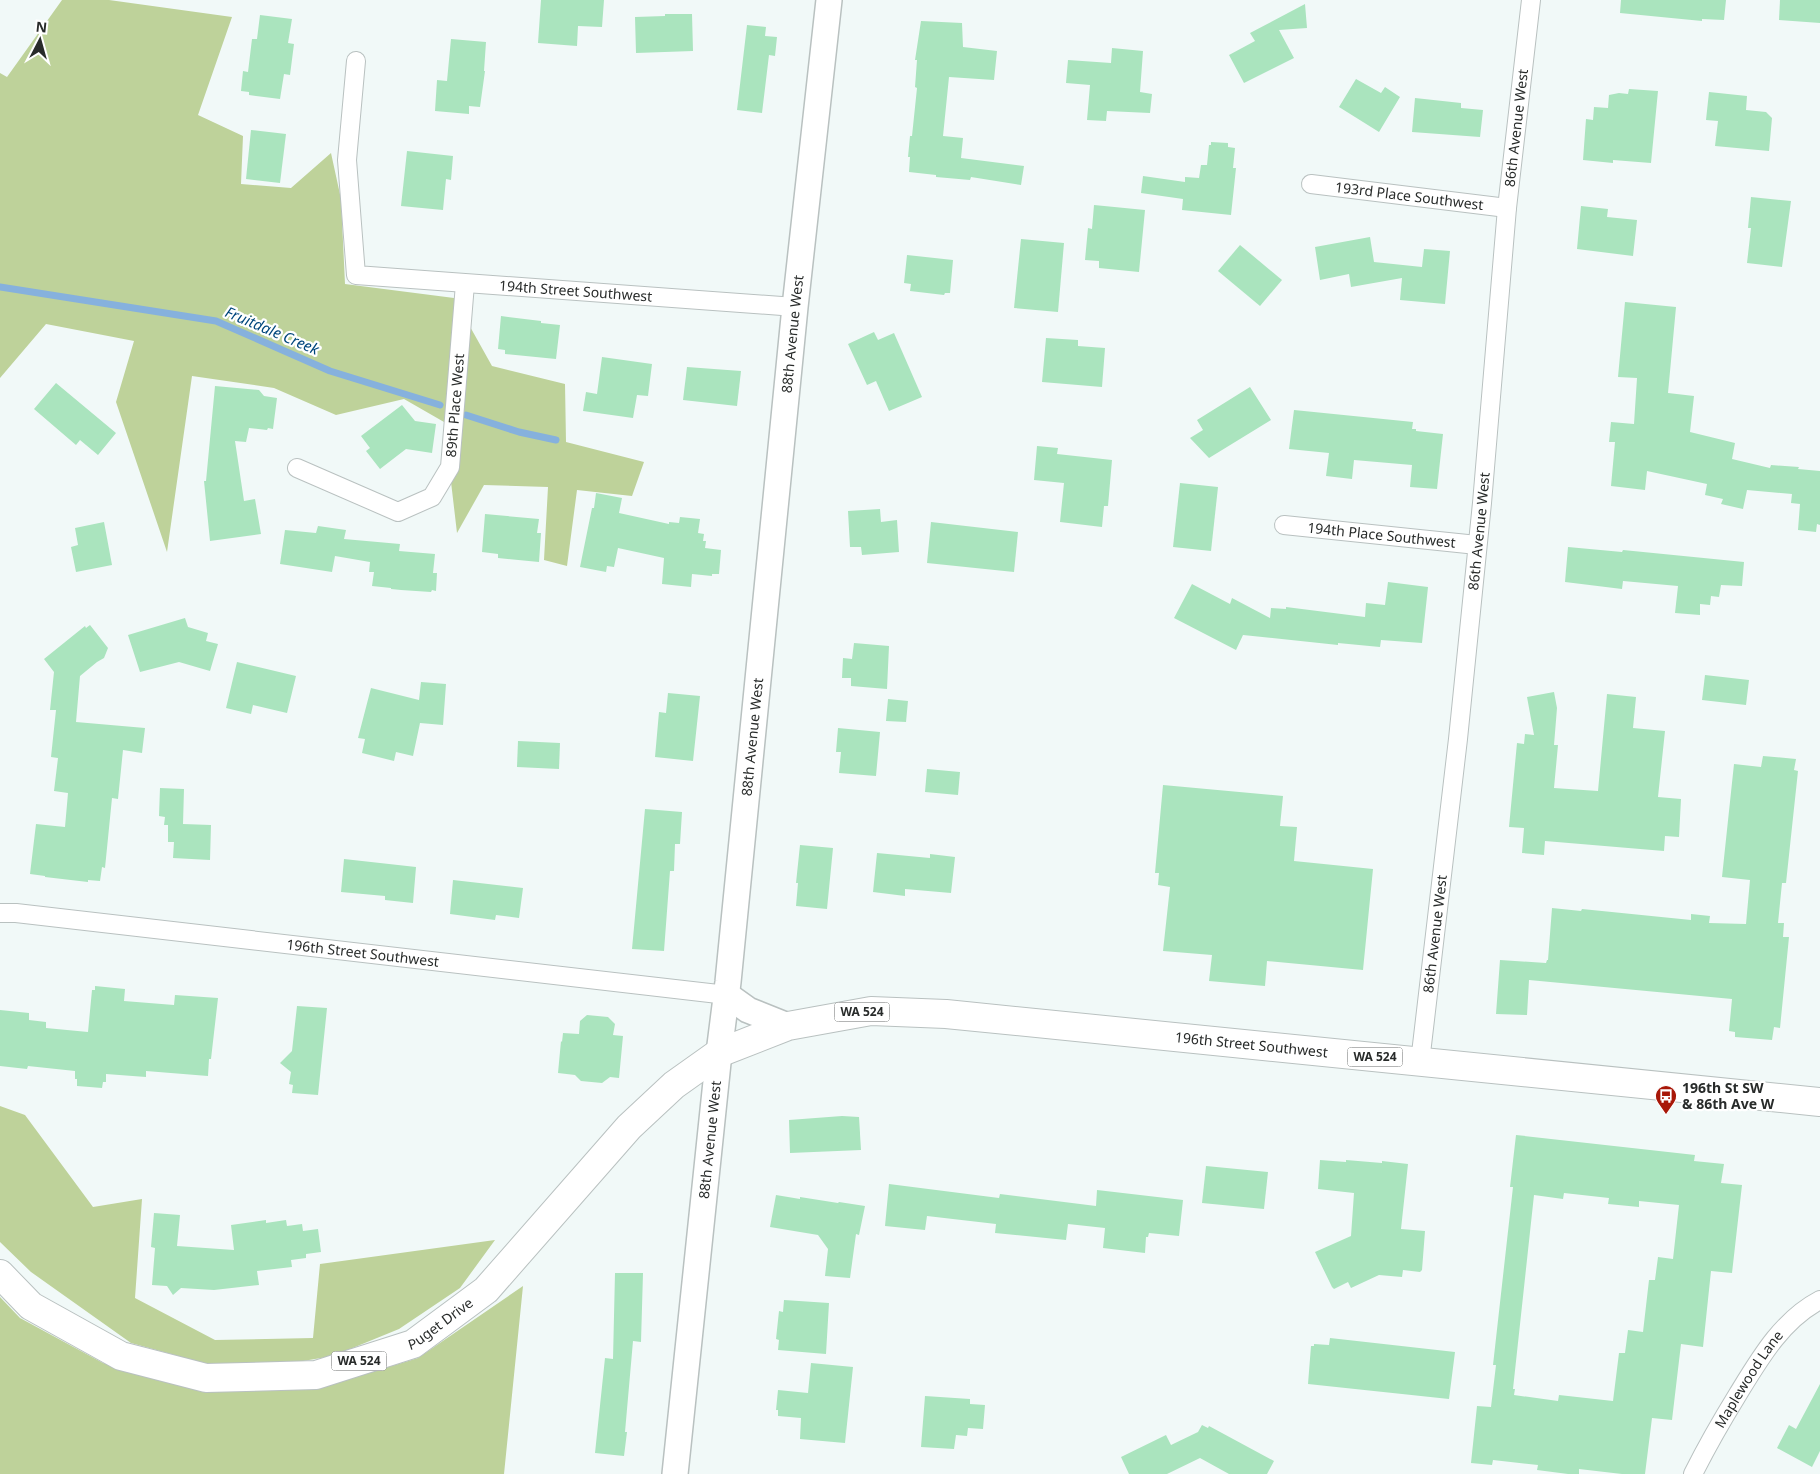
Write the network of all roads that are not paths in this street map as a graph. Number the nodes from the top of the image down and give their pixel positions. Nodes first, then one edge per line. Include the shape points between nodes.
1 (829, 0) edge
2 (1531, 0) edge
3 (356, 61) dead end
4 (1312, 184) dead end
5 (1508, 208) junction
6 (464, 284) junction
7 (795, 308) junction
8 (297, 468) dead end
9 (1284, 525) dead end
10 (1477, 545) junction
11 (0, 913) edge
12 (726, 995) junction
13 (788, 1026) junction
14 (719, 1053) junction
15 (1420, 1062) junction
16 (1820, 1102) edge
17 (0, 1274) edge
18 (1820, 1300) edge
19 (675, 1474) edge
20 (1694, 1474) edge

1 - 7 street, 88th Avenue West
2 - 5 street, 86th Avenue West
3 - 6 street, 194th Street Southwest via 347,160 356,275
4 - 5 street, 193rd Place Southwest
5 - 10 street, 86th Avenue West
6 - 7 street, 194th Street Southwest
6 - 8 street, 89th Place West via 450,466 432,497 398,512
7 - 12 street, 88th Avenue West
9 - 10 street, 194th Place Southwest
10 - 15 street, 86th Avenue West
11 - 12 street, 196th Street Southwest
12 - 13 street via 748,1010
12 - 14 street, 88th Avenue West
13 - 14 main road, 196th Street Southwest / WA 524
13 - 15 main road, 196th Street Southwest / WA 524 via 871,1011 946,1014
14 - 17 main road, Puget Drive / WA 524 via 674,1085 629,1127 486,1290 412,1344 316,1374 206,1378 121,1356 31,1306
14 - 19 street, 88th Avenue West
15 - 16 main road, 196th Street Southwest / WA 524
18 - 20 street, Maplewood Lane via 1806,1307 1775,1337 1710,1439

